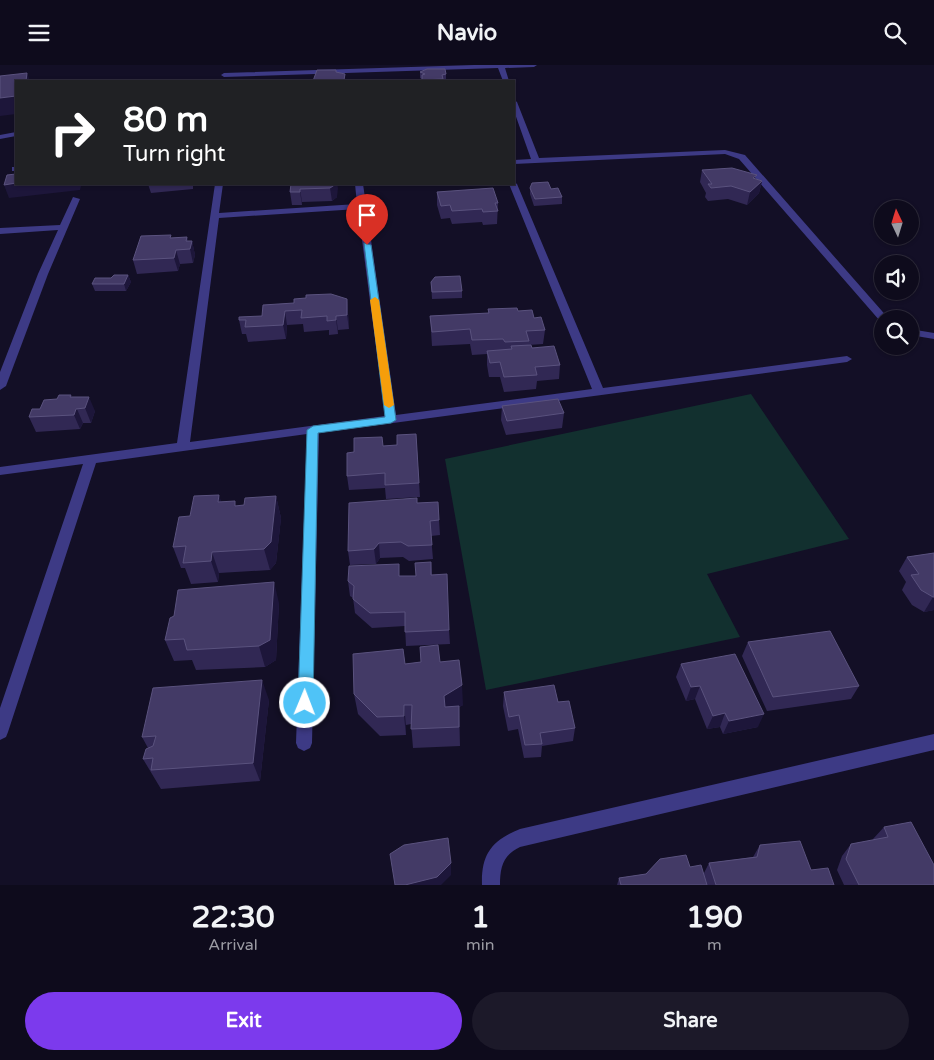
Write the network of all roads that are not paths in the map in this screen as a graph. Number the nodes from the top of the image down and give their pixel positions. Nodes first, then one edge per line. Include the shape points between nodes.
1 (534, 65) edge
2 (501, 66) edge
3 (224, 75) edge
4 (506, 80) edge
5 (515, 105) edge
6 (15, 134) edge
7 (0, 137) edge
8 (515, 162) edge
9 (536, 162) junction
10 (219, 185) edge
11 (359, 185) edge
12 (513, 185) edge
13 (76, 199) dead end
14 (362, 206) junction
15 (215, 216) junction
16 (63, 227) junction
17 (0, 231) edge
18 (876, 310) edge
19 (919, 334) edge
20 (934, 336) edge
21 (847, 359) dead end
22 (0, 386) edge
23 (599, 392) junction
24 (391, 420) junction
25 (313, 430) junction
26 (183, 447) junction
27 (91, 459) junction
28 (0, 471) edge
29 (0, 732) edge
30 (934, 742) edge
31 (304, 743) dead end
32 (491, 885) edge

1 - 2 street
2 - 3 street via 394,72
2 - 4 street
5 - 9 street
6 - 7 street
8 - 9 street
9 - 18 street via 737,154
10 - 15 street
11 - 14 street
12 - 23 street
13 - 16 street
14 - 15 street
14 - 24 street
15 - 26 street
16 - 17 street
16 - 22 street
19 - 20 street
21 - 23 street
23 - 24 street
24 - 25 street
25 - 26 street
25 - 31 street
26 - 27 street
27 - 28 street
27 - 29 street
30 - 32 street via 510,841 494,858

